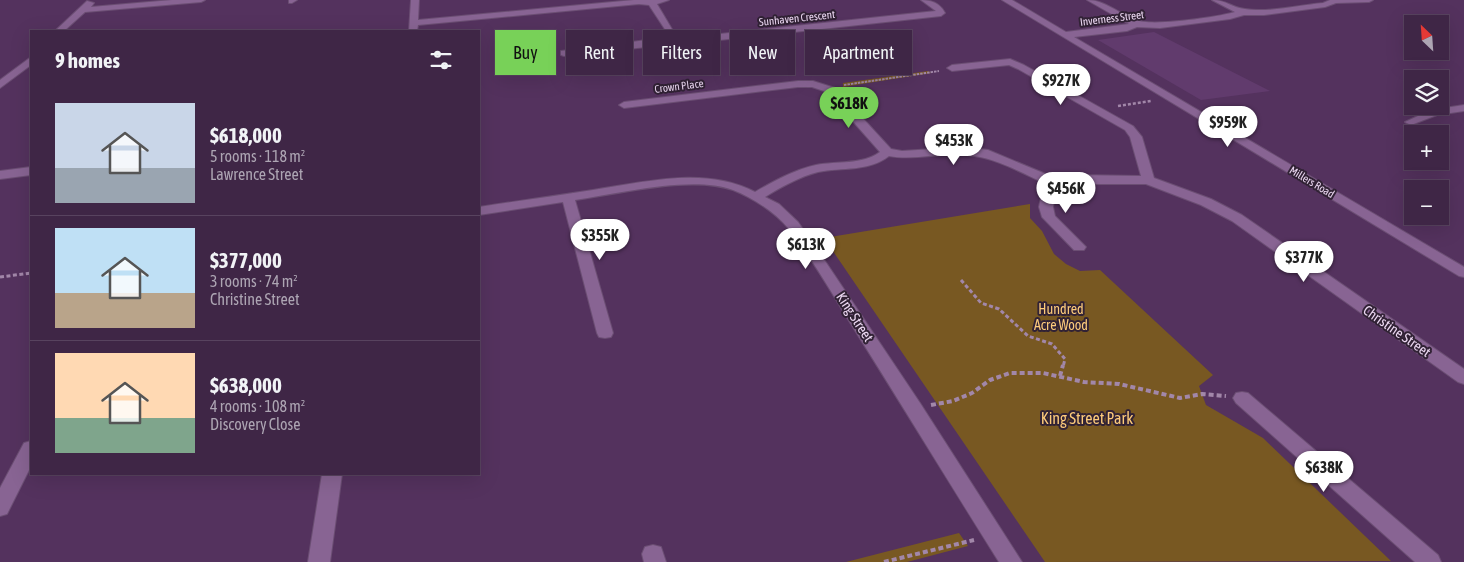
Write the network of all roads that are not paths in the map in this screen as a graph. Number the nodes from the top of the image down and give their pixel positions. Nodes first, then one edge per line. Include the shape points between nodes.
1 (93, 0) edge
2 (201, 0) edge
3 (415, 0) edge
4 (665, 0) edge
5 (926, 0) edge
6 (1006, 0) edge
7 (1090, 0) edge
8 (1216, 0) edge
9 (1369, 0) edge
10 (1334, 1) edge
11 (652, 3) junction
12 (83, 10) junction
13 (1242, 12) junction
14 (1136, 24) junction
15 (413, 27) edge
16 (60, 30) edge
17 (668, 30) edge
18 (1065, 35) junction
19 (720, 37) edge
20 (643, 44) edge
21 (564, 53) dead end
22 (30, 61) edge
23 (952, 68) road end
24 (0, 85) edge
25 (624, 106) dead end
26 (1464, 108) edge
27 (1412, 122) dead end
28 (887, 152) junction
29 (30, 171) edge
30 (0, 175) edge
31 (1148, 180) junction
32 (1051, 181) junction
33 (568, 198) junction
34 (756, 198) junction
35 (480, 211) edge
36 (1079, 247) dead end
37 (1464, 273) edge
38 (605, 332) dead end
39 (1464, 378) edge
40 (1242, 398) road end
41 (30, 450) edge
42 (332, 475) edge
43 (0, 508) edge
44 (319, 562) edge
45 (1011, 562) edge
46 (1430, 562) edge

1 - 12 street
2 - 12 street
3 - 15 street
4 - 11 street
5 - 19 street, Sunhaven Crescent via 941,13
6 - 18 street, Millers Road
7 - 14 street
8 - 13 street
9 - 10 street, Inverness Street
10 - 13 street, Inverness Street via 1324,5
11 - 15 street
11 - 17 street
12 - 16 street
13 - 14 street, Inverness Street via 1160,25
14 - 18 street, Inverness Street via 1128,28
18 - 37 street, Millers Road
20 - 21 street
22 - 24 street
23 - 31 street via 1010,62 1129,128 1136,137
25 - 28 street, Crown Place via 813,84 832,90
26 - 27 street via 1435,112
28 - 32 street via 902,155 965,151 988,154
28 - 34 street via 881,158 862,163 796,175
29 - 30 street
31 - 32 street, Christine Street
31 - 39 street, Christine Street via 1206,202 1237,218
32 - 36 street via 1046,207 1049,217
33 - 34 street, King Street via 671,182 736,186
33 - 35 street, King Street
33 - 38 street
34 - 45 street, King Street via 774,206 793,225
40 - 46 street
41 - 43 street
42 - 44 street

